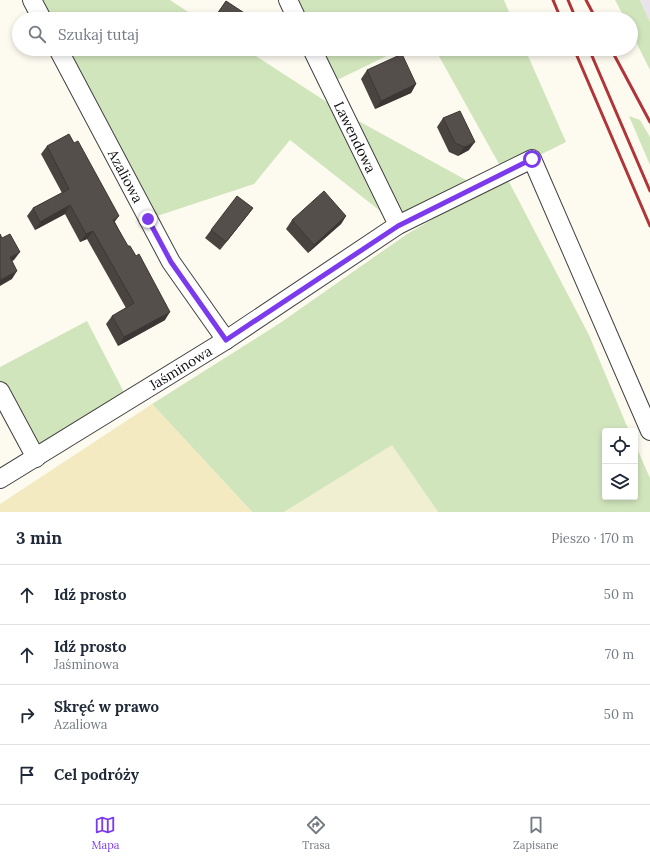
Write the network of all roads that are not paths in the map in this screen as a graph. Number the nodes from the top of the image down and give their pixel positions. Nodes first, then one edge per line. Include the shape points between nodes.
1 (32, 0) edge
2 (288, 0) edge
3 (38, 12) edge
4 (294, 12) edge
5 (62, 56) edge
6 (315, 56) edge
7 (398, 226) junction
8 (226, 340) junction
9 (0, 391) edge
10 (650, 432) edge
11 (36, 458) junction
12 (0, 479) edge

1 - 3 street
2 - 4 street
5 - 8 street, Azaliowa via 171,262
6 - 7 street, Lawendowa
7 - 8 street, Jaśminowa
7 - 10 street, Jaśminowa via 532,159
8 - 11 street, Jaśminowa
9 - 11 street
11 - 12 street, Jaśminowa

